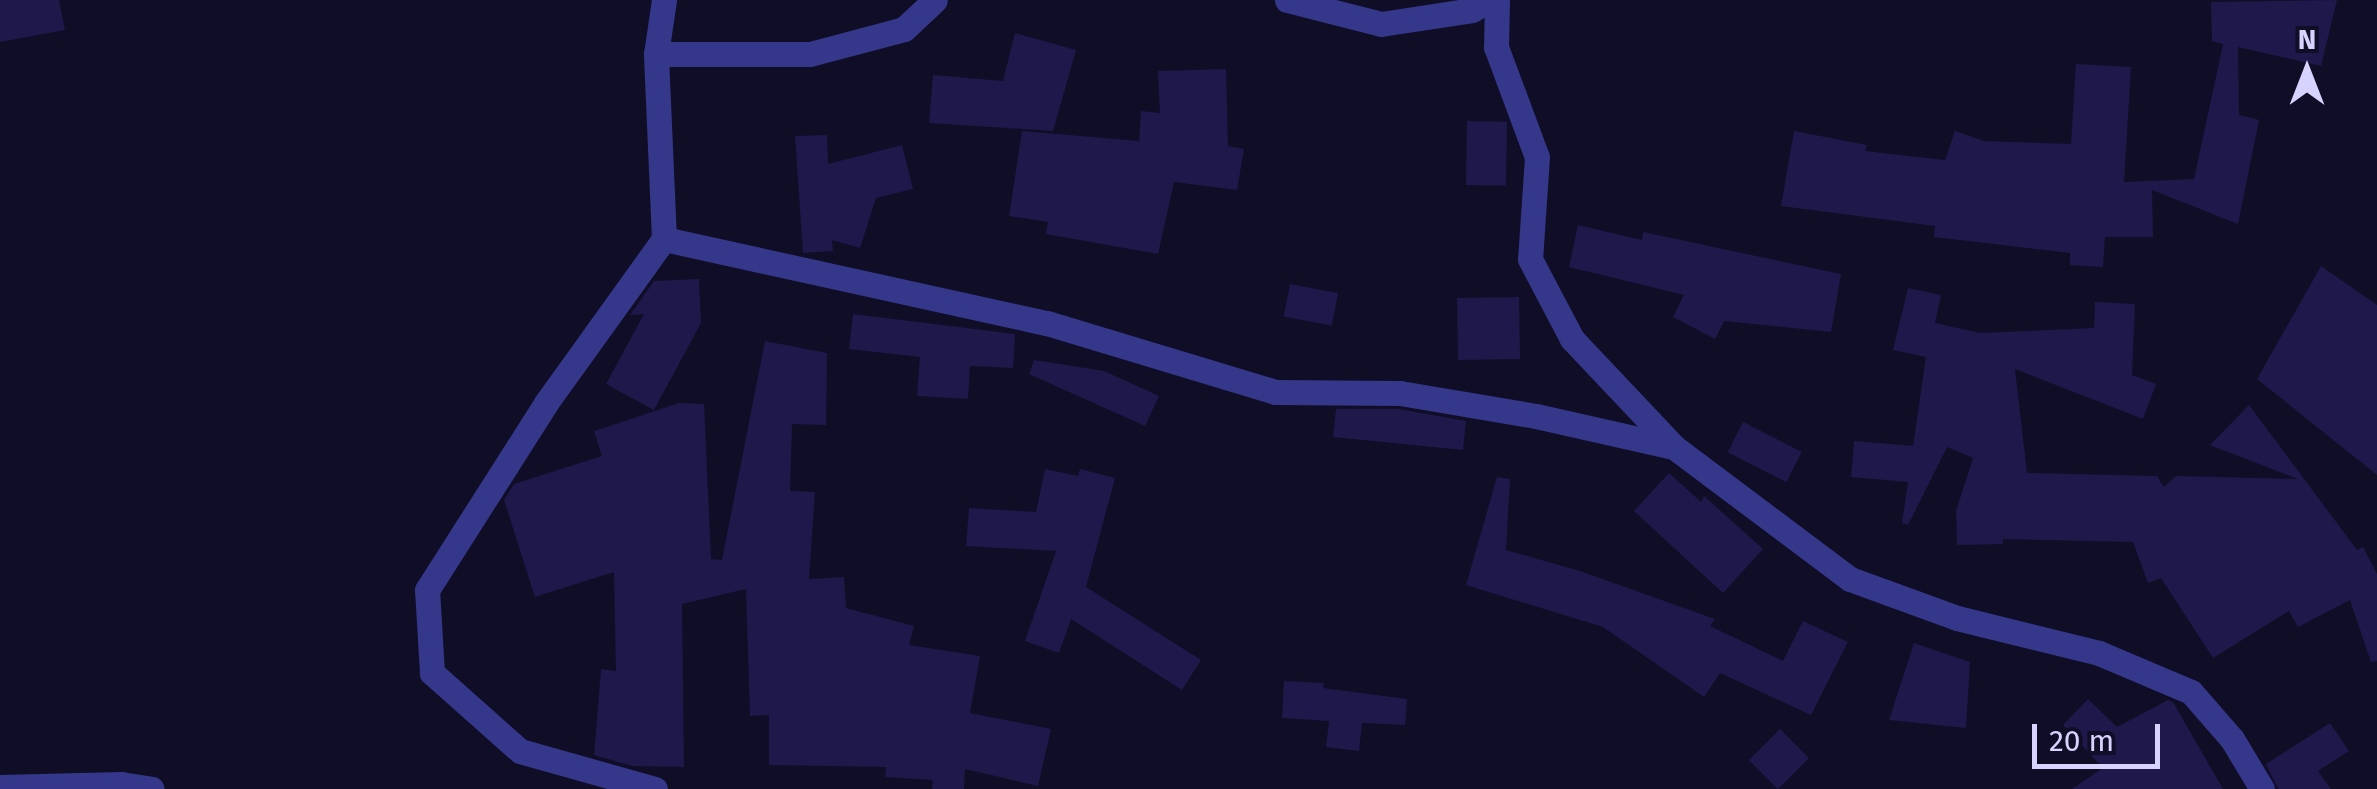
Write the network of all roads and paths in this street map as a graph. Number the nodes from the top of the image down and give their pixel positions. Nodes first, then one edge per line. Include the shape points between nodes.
1 (664, 0) edge
2 (935, 0) edge
3 (1287, 0) edge
4 (1489, 0) edge
5 (1498, 0) edge
6 (656, 54) junction
7 (664, 239) junction
8 (1674, 447) junction
9 (614, 777) junction
10 (0, 787) edge
11 (152, 789) edge
12 (582, 789) edge
13 (655, 789) edge
14 (2262, 789) edge

1 - 6 street
2 - 6 street via 904,29 810,54
3 - 4 street via 1381,24 1472,10
5 - 8 street via 1496,47 1536,157 1530,259 1572,340
6 - 7 street
7 - 8 street via 1047,324 1275,392 1400,394
7 - 9 street via 546,402 427,590 432,673 520,750
8 - 14 street via 1850,579 1958,618 2100,653 2190,692 2232,739
9 - 12 street
9 - 13 street
10 - 11 street

